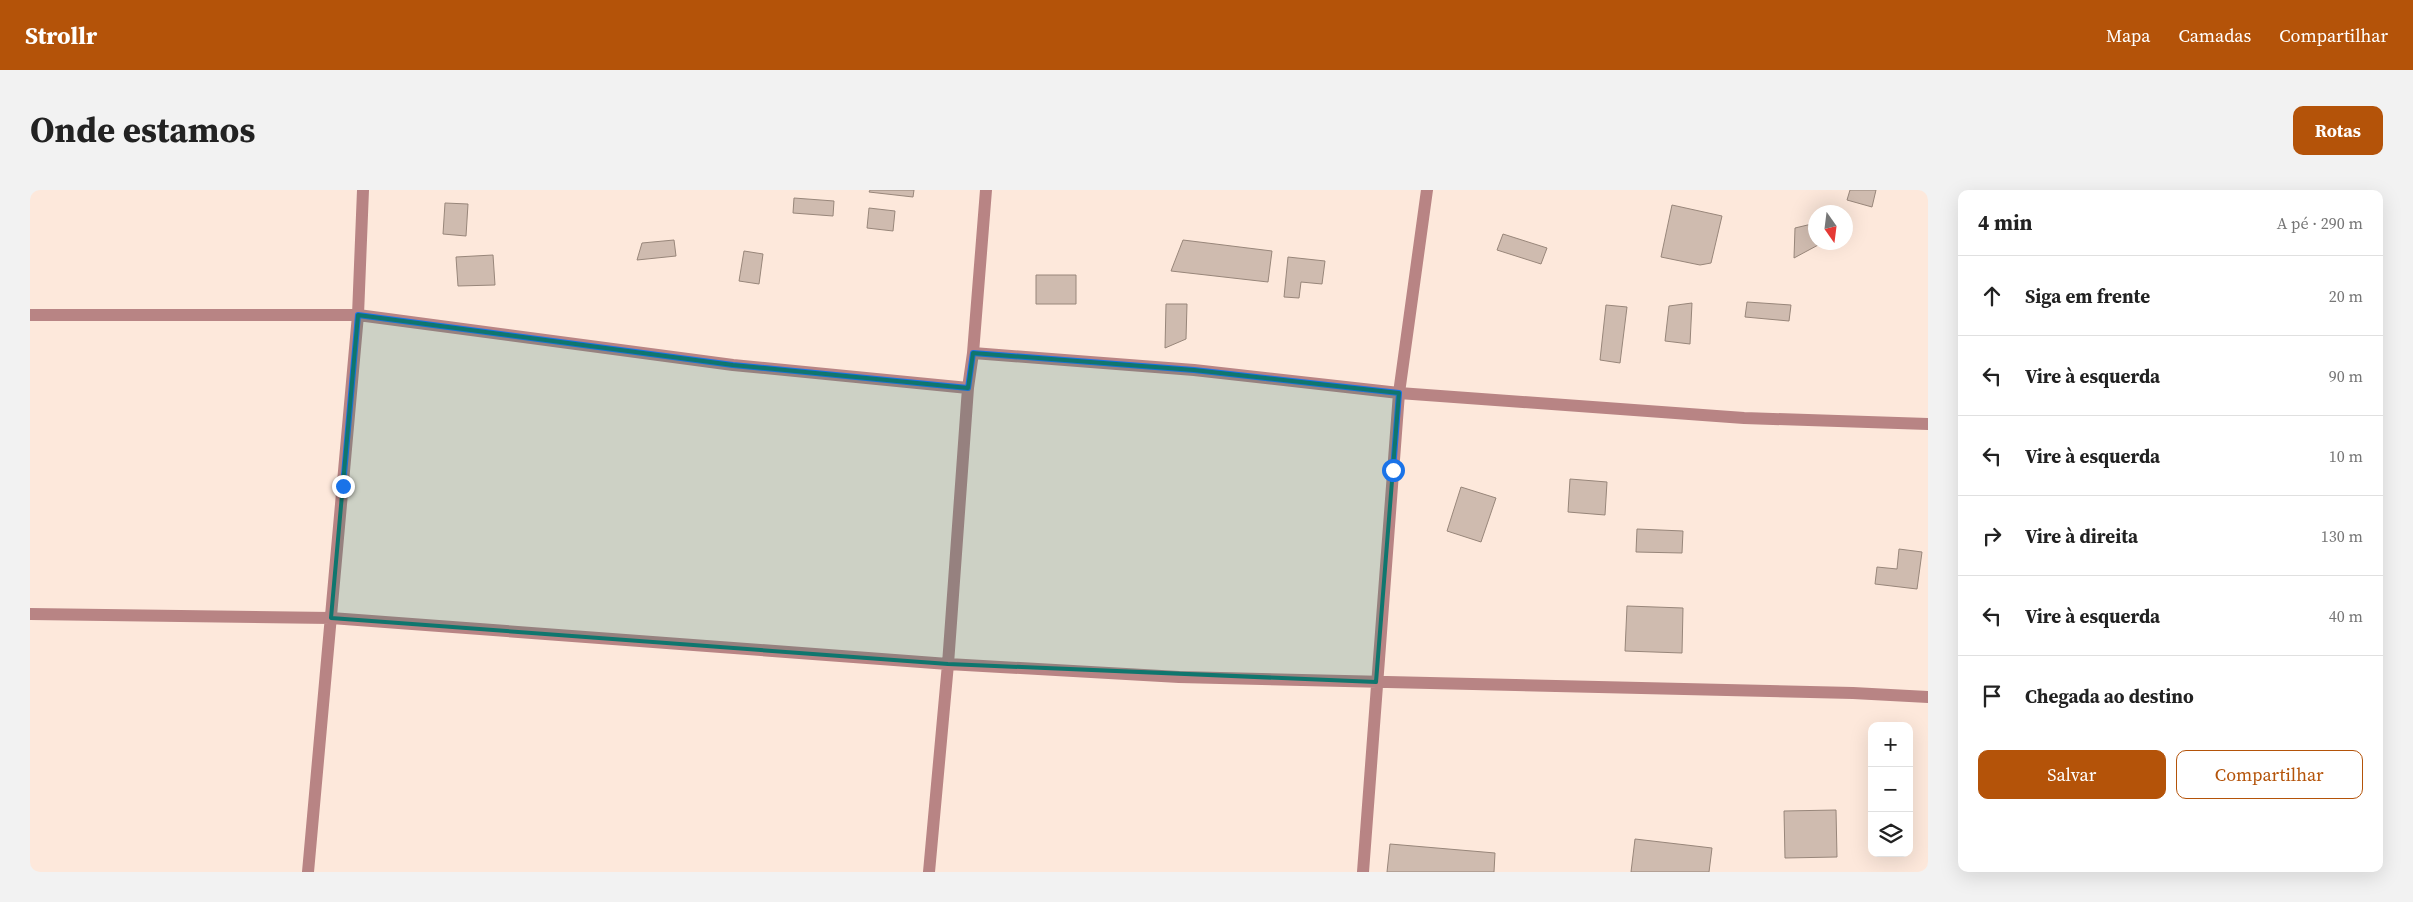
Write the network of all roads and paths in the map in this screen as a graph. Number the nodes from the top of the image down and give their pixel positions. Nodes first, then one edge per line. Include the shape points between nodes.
1 (363, 190) edge
2 (986, 190) edge
3 (1427, 190) edge
4 (30, 315) edge
5 (358, 315) junction
6 (973, 353) junction
7 (968, 388) junction
8 (1399, 393) junction
9 (1928, 424) edge
10 (30, 614) edge
11 (331, 618) junction
12 (948, 664) junction
13 (1376, 682) junction
14 (1928, 697) edge
15 (308, 872) edge
16 (929, 872) edge
17 (1364, 872) edge

1 - 5 street
2 - 6 street
3 - 8 street
4 - 5 street
5 - 7 street via 733,365
5 - 11 street
6 - 7 street
6 - 8 street via 1194,370
7 - 12 street
8 - 9 street via 1744,418
8 - 13 street
10 - 11 street
11 - 12 street
11 - 15 street
12 - 13 street via 1179,677
12 - 16 street
13 - 14 street
13 - 17 street

